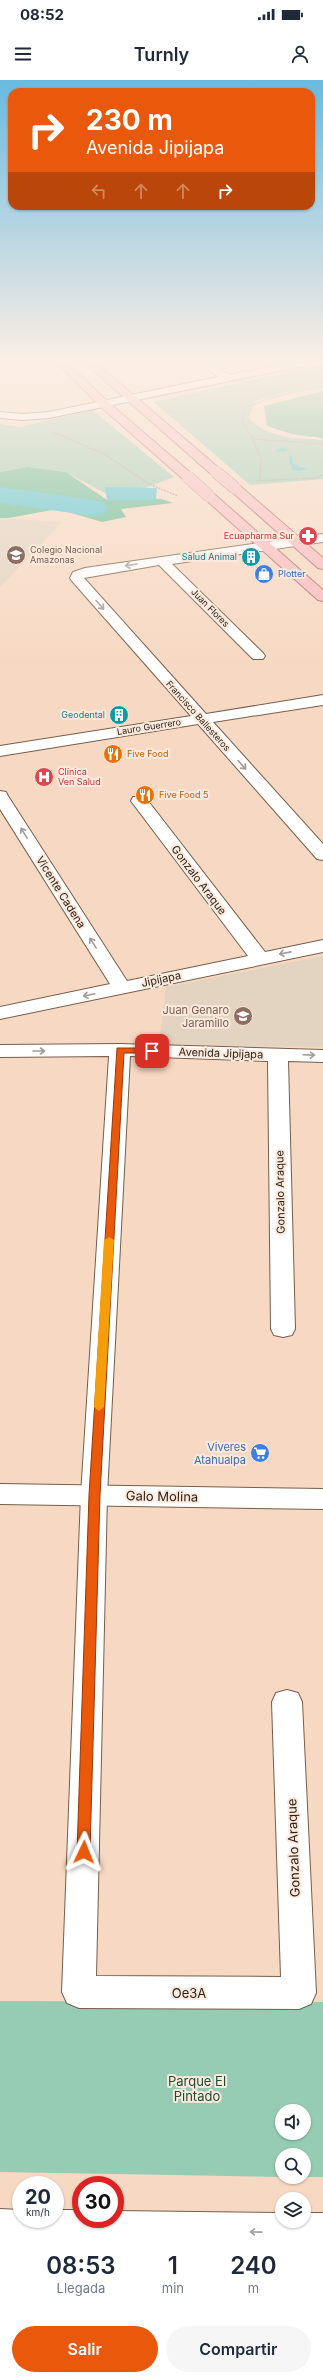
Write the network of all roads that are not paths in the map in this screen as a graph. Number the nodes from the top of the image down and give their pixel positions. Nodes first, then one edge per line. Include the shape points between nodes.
1 (173, 464) edge
2 (206, 464) edge
3 (323, 538) edge
4 (296, 541) junction
5 (266, 545) junction
6 (161, 560) junction
7 (323, 565) edge
8 (323, 597) edge
9 (258, 656) dead end
10 (323, 700) edge
11 (200, 718) junction
12 (0, 751) edge
13 (0, 796) edge
14 (139, 801) dead end
15 (323, 856) edge
16 (323, 946) edge
17 (259, 958) junction
18 (122, 988) junction
19 (0, 1013) edge
20 (120, 1050) junction
21 (0, 1051) edge
22 (278, 1054) junction
23 (323, 1056) edge
24 (283, 1329) dead end
25 (0, 1494) edge
26 (94, 1495) junction
27 (323, 1499) edge
28 (287, 1702) dead end
29 (299, 1993) joint
30 (0, 2228) edge
31 (323, 2232) edge

1 - 5 main road, bridge
2 - 4 main road, bridge
3 - 4 street
4 - 5 street
4 - 7 main road
5 - 6 street
5 - 8 main road
6 - 9 street, Juan Flores
6 -> 11 street, Francisco Ballesteros via 78,575 77,578
10 - 11 street, Lauro Guerrero
11 - 12 street, Lauro Guerrero
11 -> 15 street, Francisco Ballesteros
18 -> 13 street, Vicente Cadena
14 - 17 street, Gonzalo Araque
16 -> 17 street, Jipijapa
17 - 18 street, Jipijapa
18 -> 19 street, Jipijapa
21 -> 20 street, Avenida Jipijapa
20 - 22 street, Avenida Jipijapa
20 - 26 street
22 -> 23 street, Avenida Jipijapa
22 - 24 street, Gonzalo Araque
25 - 26 street, Galo Molina
26 - 27 street, Galo Molina
26 - 29 street, Oe3A via 79,1992
28 - 29 street, Gonzalo Araque
31 -> 30 street

